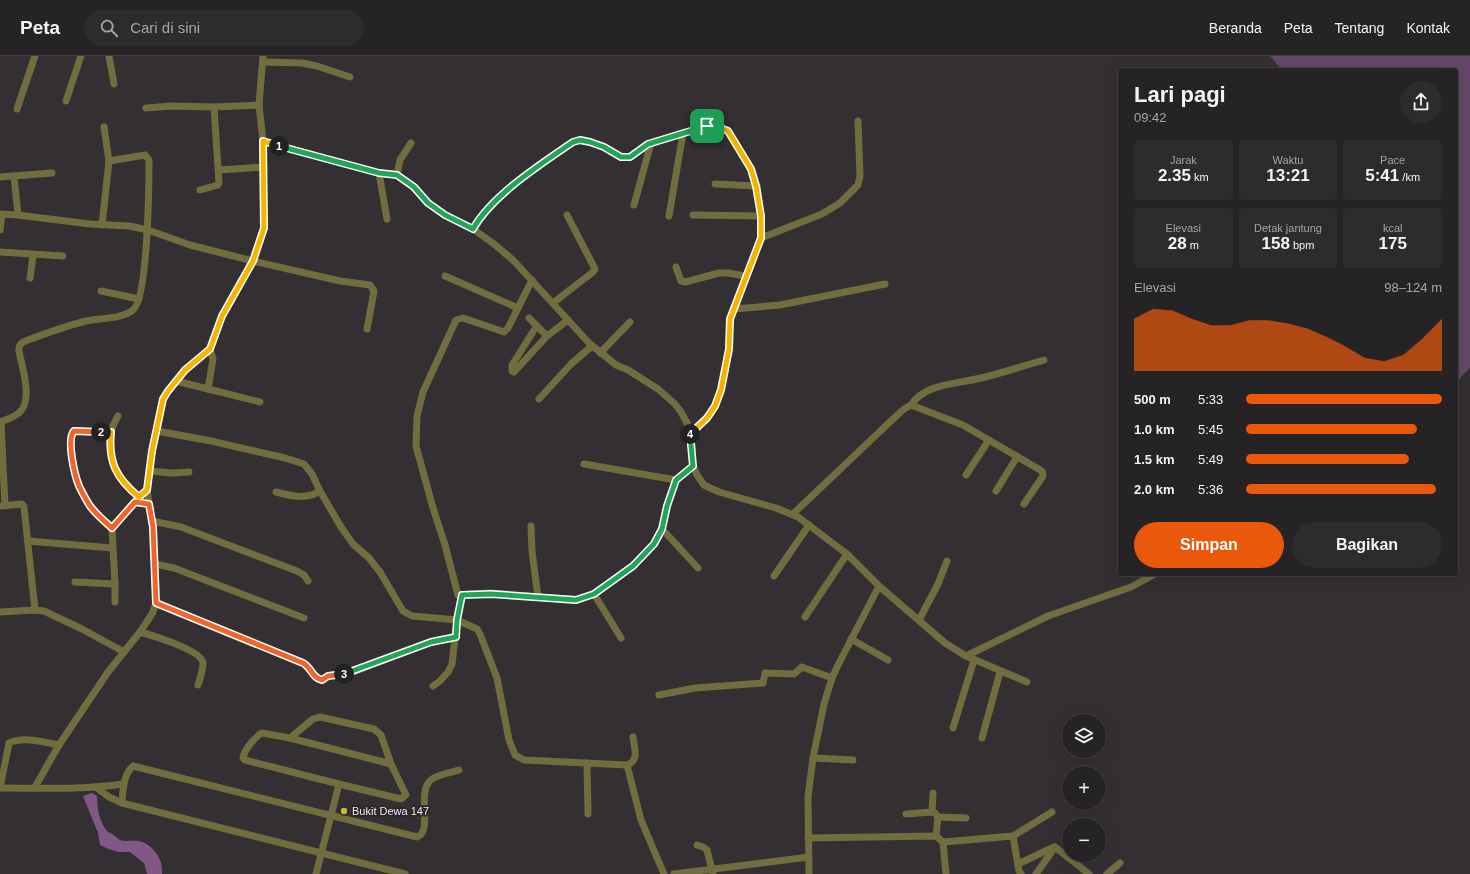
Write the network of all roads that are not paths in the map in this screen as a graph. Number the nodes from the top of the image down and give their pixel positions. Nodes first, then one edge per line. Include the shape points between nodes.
1 (35, 56) edge
2 (81, 56) edge
3 (109, 56) edge
4 (263, 59) edge
5 (350, 77) dead end
6 (114, 84) dead end
7 (66, 101) dead end
8 (259, 105) junction
9 (214, 107) junction
10 (146, 108) dead end
11 (17, 109) dead end
12 (858, 121) dead end
13 (104, 127) dead end
14 (683, 133) junction
15 (263, 141) junction
16 (411, 143) dead end
17 (651, 143) junction
18 (109, 161) junction
19 (264, 168) junction
20 (219, 170) junction
21 (52, 173) dead end
22 (379, 173) junction
23 (397, 175) junction
24 (14, 176) junction
25 (0, 177) edge
26 (715, 184) dead end
27 (756, 186) junction
28 (200, 190) dead end
29 (634, 205) dead end
30 (1, 214) edge
31 (18, 215) junction
32 (567, 215) dead end
33 (693, 215) dead end
34 (669, 216) dead end
35 (761, 216) junction
36 (387, 219) dead end
37 (102, 225) junction
38 (473, 229) junction
39 (0, 230) edge
40 (148, 230) junction
41 (761, 238) junction
42 (0, 252) edge
43 (33, 255) junction
44 (63, 256) dead end
45 (253, 261) junction
46 (676, 267) dead end
47 (445, 276) dead end
48 (745, 276) junction
49 (30, 278) dead end
50 (532, 280) junction
51 (885, 284) dead end
52 (101, 291) dead end
53 (138, 299) junction
54 (553, 303) junction
55 (518, 308) junction
56 (734, 308) junction
57 (529, 318) dead end
58 (568, 320) junction
59 (630, 322) dead end
60 (536, 327) junction
61 (367, 329) dead end
62 (547, 336) junction
63 (592, 346) junction
64 (210, 349) junction
65 (600, 353) junction
66 (1044, 360) dead end
67 (176, 381) junction
68 (208, 389) junction
69 (539, 399) dead end
70 (260, 402) dead end
71 (911, 405) junction
72 (118, 416) dead end
73 (0, 422) edge
74 (157, 431) junction
75 (111, 432) junction
76 (690, 435) junction
77 (989, 440) junction
78 (1017, 457) junction
79 (584, 464) dead end
80 (693, 466) junction
81 (149, 471) junction
82 (189, 472) dead end
83 (966, 475) dead end
84 (676, 480) junction
85 (147, 490) junction
86 (320, 491) junction
87 (996, 491) dead end
88 (276, 492) dead end
89 (137, 499) junction
90 (149, 504) junction
91 (1024, 504) dead end
92 (3, 506) edge
93 (793, 514) junction
94 (152, 521) junction
95 (809, 525) junction
96 (531, 526) dead end
97 (112, 528) junction
98 (662, 529) junction
99 (28, 541) junction
100 (112, 548) junction
101 (847, 554) junction
102 (947, 561) dead end
103 (155, 564) junction
104 (698, 568) dead end
105 (774, 576) dead end
106 (1151, 576) edge
107 (308, 581) dead end
108 (75, 582) dead end
109 (116, 584) junction
110 (879, 586) junction
111 (594, 594) junction
112 (462, 595) junction
113 (538, 597) junction
114 (115, 602) dead end
115 (156, 603) junction
116 (35, 610) junction
117 (0, 612) edge
118 (304, 618) dead end
119 (805, 618) dead end
120 (457, 620) junction
121 (919, 620) junction
122 (140, 632) junction
123 (456, 637) junction
124 (621, 638) dead end
125 (851, 639) junction
126 (124, 652) junction
127 (966, 656) junction
128 (888, 660) dead end
129 (974, 660) junction
130 (1000, 672) junction
131 (832, 678) junction
132 (1027, 682) dead end
133 (198, 685) dead end
134 (433, 686) dead end
135 (659, 695) dead end
136 (953, 728) dead end
137 (633, 737) dead end
138 (290, 738) junction
139 (982, 738) dead end
140 (59, 745) junction
141 (813, 758) junction
142 (853, 760) dead end
143 (587, 763) junction
144 (391, 764) junction
145 (627, 765) junction
146 (458, 770) dead end
147 (123, 784) junction
148 (339, 784) junction
149 (35, 787) junction
150 (0, 788) edge
151 (97, 788) junction
152 (933, 793) dead end
153 (122, 803) junction
154 (932, 812) junction
155 (1052, 812) dead end
156 (588, 814) dead end
157 (906, 814) dead end
158 (331, 816) junction
159 (938, 818) junction
160 (966, 818) dead end
161 (936, 836) junction
162 (1013, 836) junction
163 (808, 838) junction
164 (943, 842) junction
165 (697, 845) dead end
166 (1055, 847) junction
167 (321, 854) junction
168 (809, 857) junction
169 (1120, 863) dead end
170 (1018, 864) junction
171 (713, 872) edge
172 (316, 874) edge
173 (404, 874) edge
174 (664, 874) edge
175 (674, 874) edge
176 (809, 874) edge
177 (946, 874) edge
178 (1021, 874) edge
179 (1036, 874) edge
180 (1089, 874) edge
181 (1107, 874) edge

1 - 11 street
2 - 7 street
3 - 6 street
4 - 5 street via 302,63
4 - 8 street
8 - 9 street
8 - 15 street
9 - 10 street
9 - 20 street
12 - 41 street via 858,185 840,203 822,214
13 - 18 street
14 - 17 street
14 - 27 street via 712,125 728,131 751,169
14 - 34 street
15 - 19 street
15 - 22 street
16 - 23 street via 400,160
17 - 29 street
17 - 38 street via 630,157 621,157 590,142 573,142 505,193 479,218
18 - 37 street
18 - 40 street via 145,155 148,157
19 - 20 street
19 - 45 street via 264,228
20 - 28 street via 218,184
21 - 24 street
22 - 23 street
22 - 36 street
23 - 38 street via 414,187 428,203
24 - 25 street
24 - 31 street
26 - 27 street
27 - 35 street
30 - 31 street
30 - 39 street
31 - 37 street
32 - 54 street via 594,269
33 - 35 street
35 - 41 street
37 - 40 street
38 - 50 street via 514,261
40 - 45 street via 190,245
40 - 53 street
41 - 48 street
42 - 43 street
43 - 44 street
43 - 49 street
45 - 61 street via 370,286 374,291
45 - 64 street via 222,316
46 - 48 street via 681,281 684,282 728,272
47 - 55 street
48 - 56 street
50 - 54 street
50 - 55 street
51 - 56 street via 780,305
52 - 53 street
53 - 73 street via 136,308 131,312 86,321 21,343 19,351 26,390 23,408 15,416
54 - 58 street
55 - 112 street via 504,332 464,318 456,320 422,392 417,416 416,446 456,592
56 - 76 street via 730,319 729,349 715,406
57 - 60 street
58 - 62 street
58 - 63 street
59 - 65 street
60 - 62 street
60 - 62 street via 512,364 512,371 514,372
63 - 65 street
63 - 69 street via 571,364
64 - 67 street
64 - 68 street via 213,359
65 - 76 street via 658,389 675,404 687,423
66 - 71 street via 979,379 939,387 922,394
67 - 68 street
67 - 74 street via 163,399
68 - 70 street
71 - 77 street via 963,425
71 - 93 street via 892,419
72 - 75 street
73 - 92 street
74 - 81 street
74 - 86 street via 279,456 304,464
75 - 89 street via 109,447 116,470
75 - 97 street via 74,431 70,442 79,486 90,506
76 - 80 street
77 - 78 street
77 - 83 street
78 - 87 street
78 - 91 street via 1042,471 1043,476
79 - 84 street
80 - 84 street
80 - 93 street via 701,481 710,488
81 - 82 street
81 - 85 street
84 - 98 street
85 - 89 street
85 - 90 street
86 - 88 street via 307,497
86 - 120 street via 341,528 380,572 403,611 412,616
89 - 90 street
89 - 97 street
90 - 94 street
92 - 99 street via 22,504
93 - 95 street
94 - 103 street
94 - 107 street via 181,527 297,571
95 - 101 street
95 - 105 street
96 - 113 street
97 - 100 street
98 - 104 street
98 - 111 street via 654,544 633,566
99 - 100 street
99 - 116 street
100 - 109 street
101 - 110 street
101 - 119 street
102 - 121 street via 936,589
103 - 115 street
103 - 118 street via 174,568
106 - 127 street via 1131,587 1048,616
108 - 109 street
109 - 114 street
110 - 121 street
110 - 125 street
111 - 113 street via 576,600
111 - 124 street
112 - 113 street
112 - 120 street
115 - 122 street
115 - 123 street via 303,663 317,679 322,680 328,676 348,674 431,642
116 - 117 street
116 - 126 street via 44,611
120 - 123 street
120 - 143 street via 477,629 480,634 497,678 509,740 515,755 524,760
121 - 127 street via 945,643
122 - 126 street
122 - 133 street via 167,640 200,658 203,663
123 - 134 street via 452,664
125 - 128 street
125 - 131 street
126 - 140 street
127 - 129 street
129 - 130 street
129 - 136 street
130 - 132 street
130 - 139 street
131 - 135 street via 802,667 794,674 765,673 763,683 694,688
131 - 141 street
137 - 145 street via 635,758
138 - 144 street
138 - 144 street via 313,719 320,717 374,729 381,735
138 - 148 street via 259,734 243,758
140 - 149 street
140 - 150 street via 17,740 9,743
141 - 142 street
141 - 163 street via 808,797
143 - 145 street
143 - 156 street
144 - 148 street via 406,792 404,798
145 - 174 street via 641,820
146 - 158 street via 439,775 427,784 424,793 424,826 419,837
147 - 151 street
147 - 153 street
147 - 158 street via 133,766
148 - 158 street
149 - 150 street
149 - 151 street
151 - 153 street
152 - 154 street
153 - 167 street
154 - 157 street
154 - 159 street
155 - 162 street
158 - 167 street
159 - 160 street
159 - 161 street
161 - 163 street
161 - 164 street
162 - 164 street
162 - 170 street
163 - 168 street
164 - 177 street
165 - 171 street via 707,850
166 - 170 street
166 - 179 street
166 - 180 street
167 - 172 street
167 - 173 street
168 - 171 street
168 - 176 street
169 - 181 street
170 - 178 street
171 - 175 street

